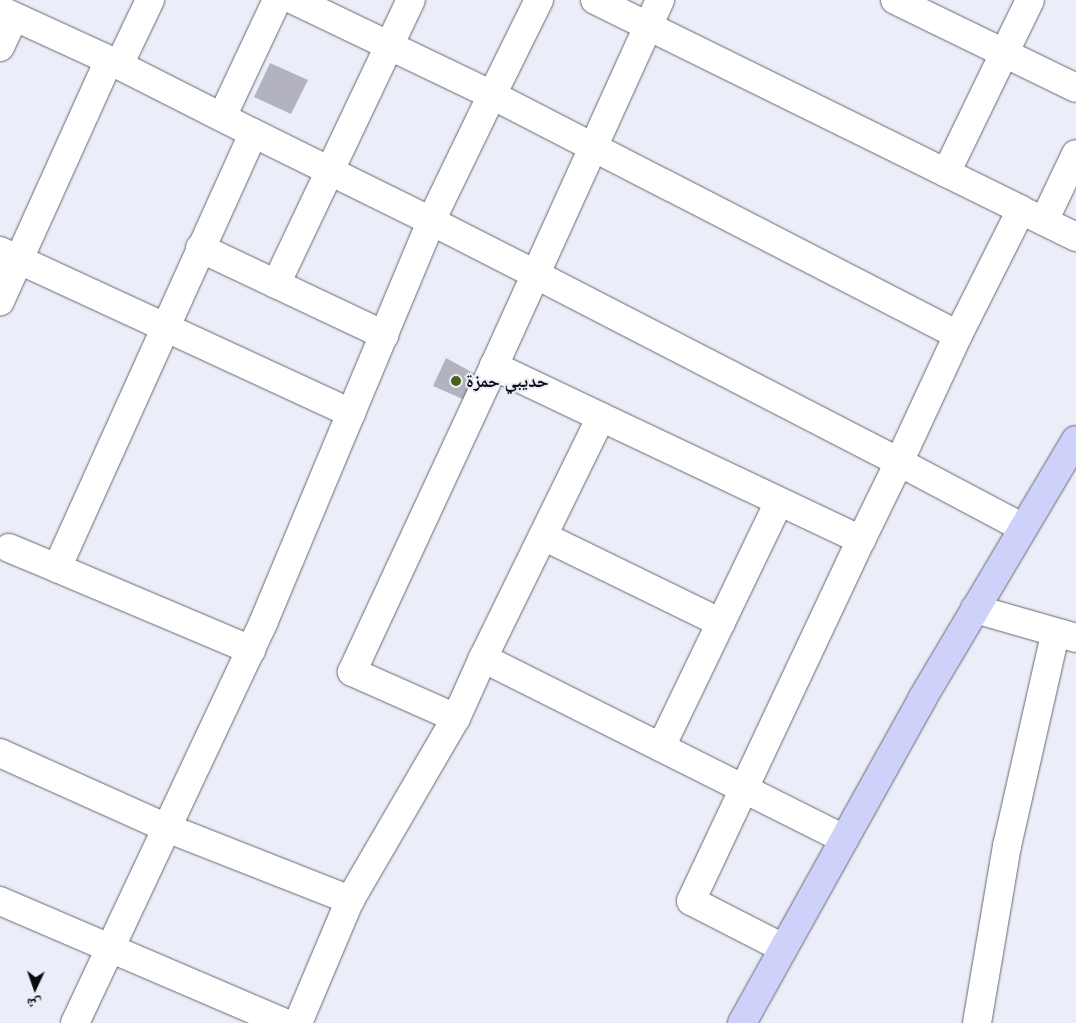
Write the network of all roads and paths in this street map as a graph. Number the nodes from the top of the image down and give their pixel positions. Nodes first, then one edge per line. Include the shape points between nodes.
1 (150, 0) edge
2 (277, 0) edge
3 (294, 0) edge
4 (411, 0) edge
5 (540, 0) edge
6 (594, 0) edge
7 (660, 0) edge
8 (895, 0) edge
9 (1030, 0) edge
10 (7, 13) edge
11 (648, 27) junction
12 (390, 44) junction
13 (0, 47) edge
14 (1004, 55) junction
15 (114, 63) junction
16 (1076, 88) edge
17 (492, 95) junction
18 (222, 117) junction
19 (253, 132) junction
20 (594, 146) junction
21 (1076, 154) edge
22 (330, 171) junction
23 (946, 173) junction
24 (1032, 216) junction
25 (431, 221) junction
26 (1076, 237) edge
27 (200, 248) junction
28 (9, 256) edge
29 (536, 274) junction
30 (276, 284) junction
31 (0, 301) edge
32 (164, 327) junction
33 (384, 335) junction
34 (958, 335) junction
35 (494, 366) junction
36 (351, 413) junction
37 (600, 417) junction
38 (1076, 440) edge
39 (899, 462) junction
40 (779, 502) junction
41 (1023, 528) junction
42 (543, 536) junction
43 (861, 540) junction
44 (3, 553) edge
45 (57, 568) junction
46 (975, 609) junction
47 (721, 623) junction
48 (1065, 636) edge
49 (251, 650) junction
50 (483, 658) junction
51 (456, 718) junction
52 (661, 747) junction
53 (0, 753) edge
54 (746, 789) junction
55 (167, 828) junction
56 (844, 838) junction
57 (350, 900) junction
58 (0, 901) edge
59 (110, 948) junction
60 (783, 948) junction
61 (75, 1023) edge
62 (285, 1023) edge
63 (298, 1023) edge
64 (742, 1023) edge
65 (977, 1023) edge

1 - 15 street
2 - 18 street
3 - 12 street
4 - 12 street
5 - 17 street
6 - 11 street
7 - 11 street
8 - 14 street
9 - 14 street
10 - 13 street
10 - 15 street
11 - 20 street
11 - 23 street
12 - 17 street
12 - 22 street
14 - 16 street
14 - 23 street
15 - 18 street
15 - 28 street
17 - 20 street
17 - 25 street
18 - 19 street
19 - 22 street
19 - 27 street
20 - 29 street
20 - 34 street
21 - 24 street
22 - 25 street
22 - 30 street
23 - 24 street
24 - 26 street
24 - 34 street
25 - 29 street
25 - 33 street
27 - 30 street
27 - 32 street
28 - 31 street
28 - 32 street
29 - 35 street
29 - 39 street
30 - 33 street
32 - 36 street
32 - 45 street
33 - 36 street
34 - 39 street
35 - 37 street
35 - 51 street via 352,672
36 - 49 street
37 - 40 street
37 - 42 street
38 - 41 main road
39 - 41 street
39 - 43 street
40 - 43 street
40 - 47 street
41 - 46 main road
42 - 47 street
42 - 50 street
43 - 54 street
44 - 45 street
45 - 49 street
46 - 48 street
46 - 56 main road
47 - 52 street
48 - 65 street via 1007,846
49 - 55 street
50 - 51 street
50 - 52 street
51 - 57 street
52 - 54 street
53 - 55 street
54 - 56 street
54 - 60 street via 691,901
55 - 57 street
55 - 59 street
56 - 60 main road
57 - 63 street
58 - 59 street
59 - 61 street
59 - 62 street
60 - 64 main road

